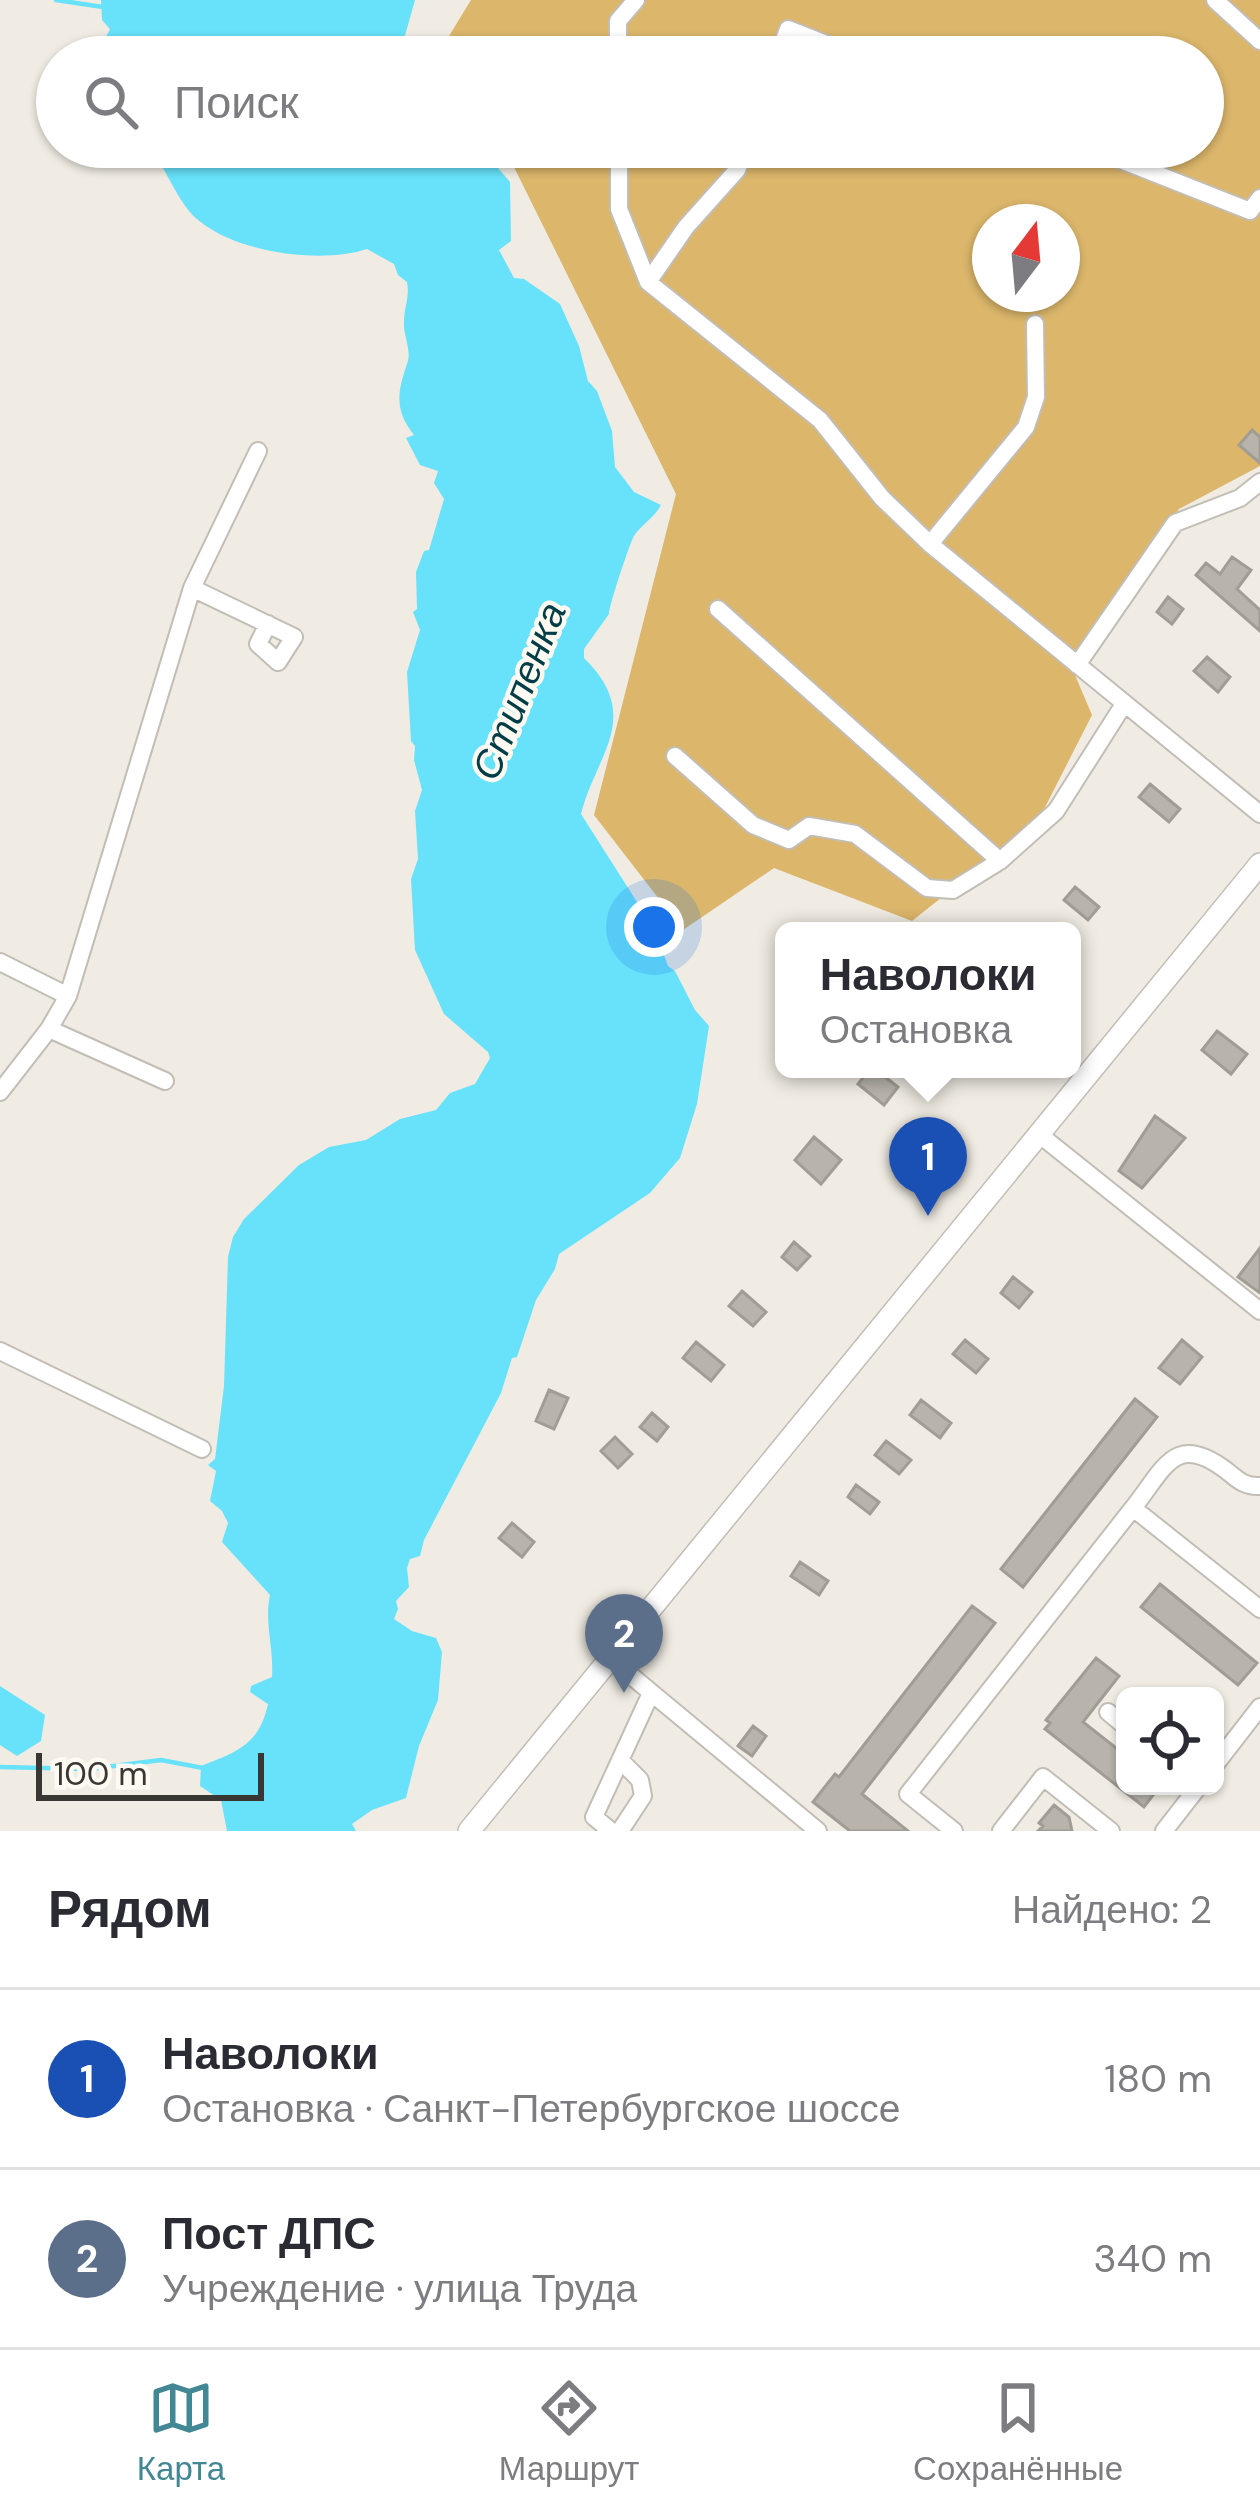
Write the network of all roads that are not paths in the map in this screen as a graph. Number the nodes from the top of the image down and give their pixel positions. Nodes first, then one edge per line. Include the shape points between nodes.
1 (636, 0) edge
2 (1215, 0) edge
3 (618, 36) edge
4 (1260, 41) edge
5 (619, 168) edge
6 (738, 168) edge
7 (1141, 168) edge
8 (1260, 198) edge
9 (648, 282) junction
10 (1035, 324) dead end
11 (258, 451) dead end
12 (1260, 482) edge
13 (930, 544) junction
14 (192, 588) junction
15 (718, 609) dead end
16 (268, 624) dead end
17 (1077, 665) junction
18 (1124, 704) junction
19 (675, 756) dead end
20 (1260, 814) edge
21 (1000, 861) junction
22 (1260, 865) edge
23 (0, 962) edge
24 (68, 996) junction
25 (49, 1029) junction
26 (165, 1081) dead end
27 (0, 1093) edge
28 (1040, 1136) junction
29 (1260, 1311) edge
30 (0, 1351) edge
31 (202, 1449) dead end
32 (1260, 1486) edge
33 (1133, 1508) junction
34 (1260, 1609) edge
35 (611, 1659) junction
36 (651, 1693) junction
37 (1260, 1707) edge
38 (1108, 1712) dead end
39 (1116, 1719) edge
40 (1224, 1753) edge
41 (620, 1760) junction
42 (1192, 1795) edge
43 (469, 1831) edge
44 (615, 1831) edge
45 (818, 1831) edge
46 (954, 1831) edge
47 (1001, 1831) edge
48 (1111, 1831) edge
49 (1163, 1831) edge

1 - 3 street via 618,21
2 - 4 street
5 - 9 street via 619,209
6 - 9 street
7 - 8 street via 1250,211
9 - 13 street via 820,420
10 - 13 street via 1036,397 1026,427
11 - 14 street
12 - 17 street via 1175,523
13 - 17 street
14 - 16 street
14 - 24 street
15 - 21 street
17 - 18 street
18 - 20 street
18 - 21 street via 1055,811
19 - 21 street via 753,825 789,840 809,826 855,834 927,888 953,890
22 - 28 main road
23 - 24 street
24 - 25 street
25 - 26 street
25 - 27 street
28 - 29 street
28 - 35 main road
30 - 31 street
32 - 33 street via 1192,1451 1170,1461
33 - 34 street
33 - 46 street via 908,1794
35 - 36 street
35 - 43 main road
36 - 41 street
36 - 45 street
37 - 40 street
38 - 39 street
41 - 44 street via 594,1817
41 - 44 street via 640,1780 643,1796
42 - 49 street
47 - 48 street via 1043,1778

